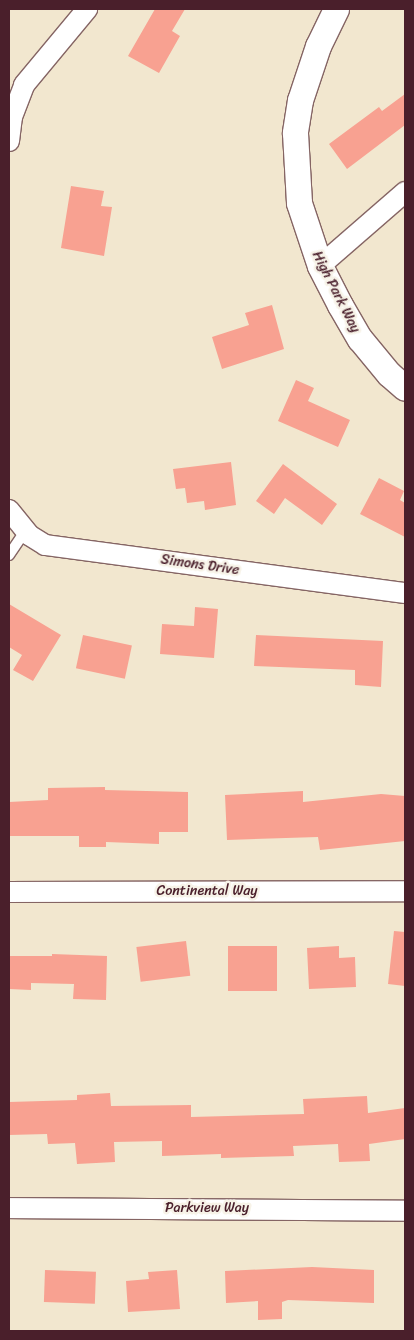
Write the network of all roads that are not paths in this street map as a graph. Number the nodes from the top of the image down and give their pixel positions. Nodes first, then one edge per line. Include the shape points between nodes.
1 (88, 9) edge
2 (336, 9) edge
3 (9, 141) edge
4 (405, 192) edge
5 (320, 266) junction
6 (405, 388) edge
7 (9, 510) edge
8 (26, 531) junction
9 (9, 555) edge
10 (405, 593) edge
11 (405, 891) edge
12 (9, 892) edge
13 (9, 1208) edge
14 (405, 1211) edge

1 - 3 street via 24,85 12,117
2 - 5 street, High Park Way via 328,20 306,76 295,133 299,203
4 - 5 street
5 - 6 street, High Park Way via 360,339
7 - 8 street, Simons Drive
8 - 9 lane
8 - 10 street, Simons Drive via 45,544
11 - 12 street, Continental Way
13 - 14 street, Parkview Way

